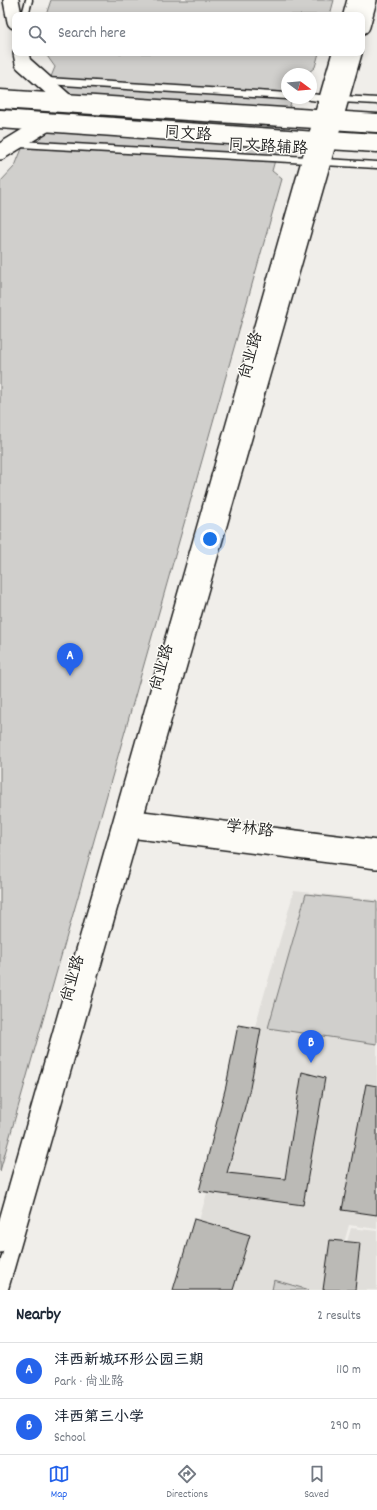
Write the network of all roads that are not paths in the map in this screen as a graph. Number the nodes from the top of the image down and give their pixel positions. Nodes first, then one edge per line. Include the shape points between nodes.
1 (11, 0) edge
2 (29, 0) edge
3 (356, 0) edge
4 (369, 0) edge
5 (13, 12) edge
6 (26, 12) edge
7 (352, 12) edge
8 (365, 15) edge
9 (22, 56) edge
10 (340, 56) edge
11 (353, 56) edge
12 (43, 81) junction
13 (281, 96) edge
14 (317, 98) edge
15 (0, 99) edge
16 (334, 99) junction
17 (377, 101) edge
18 (68, 103) junction
19 (0, 119) edge
20 (328, 120) junction
21 (49, 122) junction
22 (377, 123) edge
23 (322, 140) junction
24 (14, 143) junction
25 (377, 143) edge
26 (0, 152) edge
27 (317, 161) junction
28 (377, 165) edge
29 (127, 823) junction
30 (377, 848) edge
31 (377, 861) edge
32 (0, 1245) edge
33 (0, 1290) edge

1 - 5 street
2 - 6 lane
3 - 7 street
4 - 8 street
9 - 12 street via 23,63
10 - 16 street, 尚业路
11 - 16 street, 尚业路
12 - 13 lane
12 - 18 street
14 - 16 lane
15 - 18 main road, 同文路
16 - 17 lane
16 - 20 street, 尚业路
18 - 20 main road, 同文路
19 - 21 main road, 同文路
20 - 22 main road, 同文路
20 - 23 street, 尚业路
21 - 23 main road, 同文路
21 - 24 street
23 - 25 main road, 同文路
23 - 27 street, 尚业路
24 - 26 street
24 - 27 lane, 同文路辅路
27 - 28 lane, 同文路辅路
27 - 29 street, 尚业路
29 - 30 street, 学林路
29 - 31 street, 学林路
29 - 32 street, 尚业路
29 - 33 street, 尚业路

